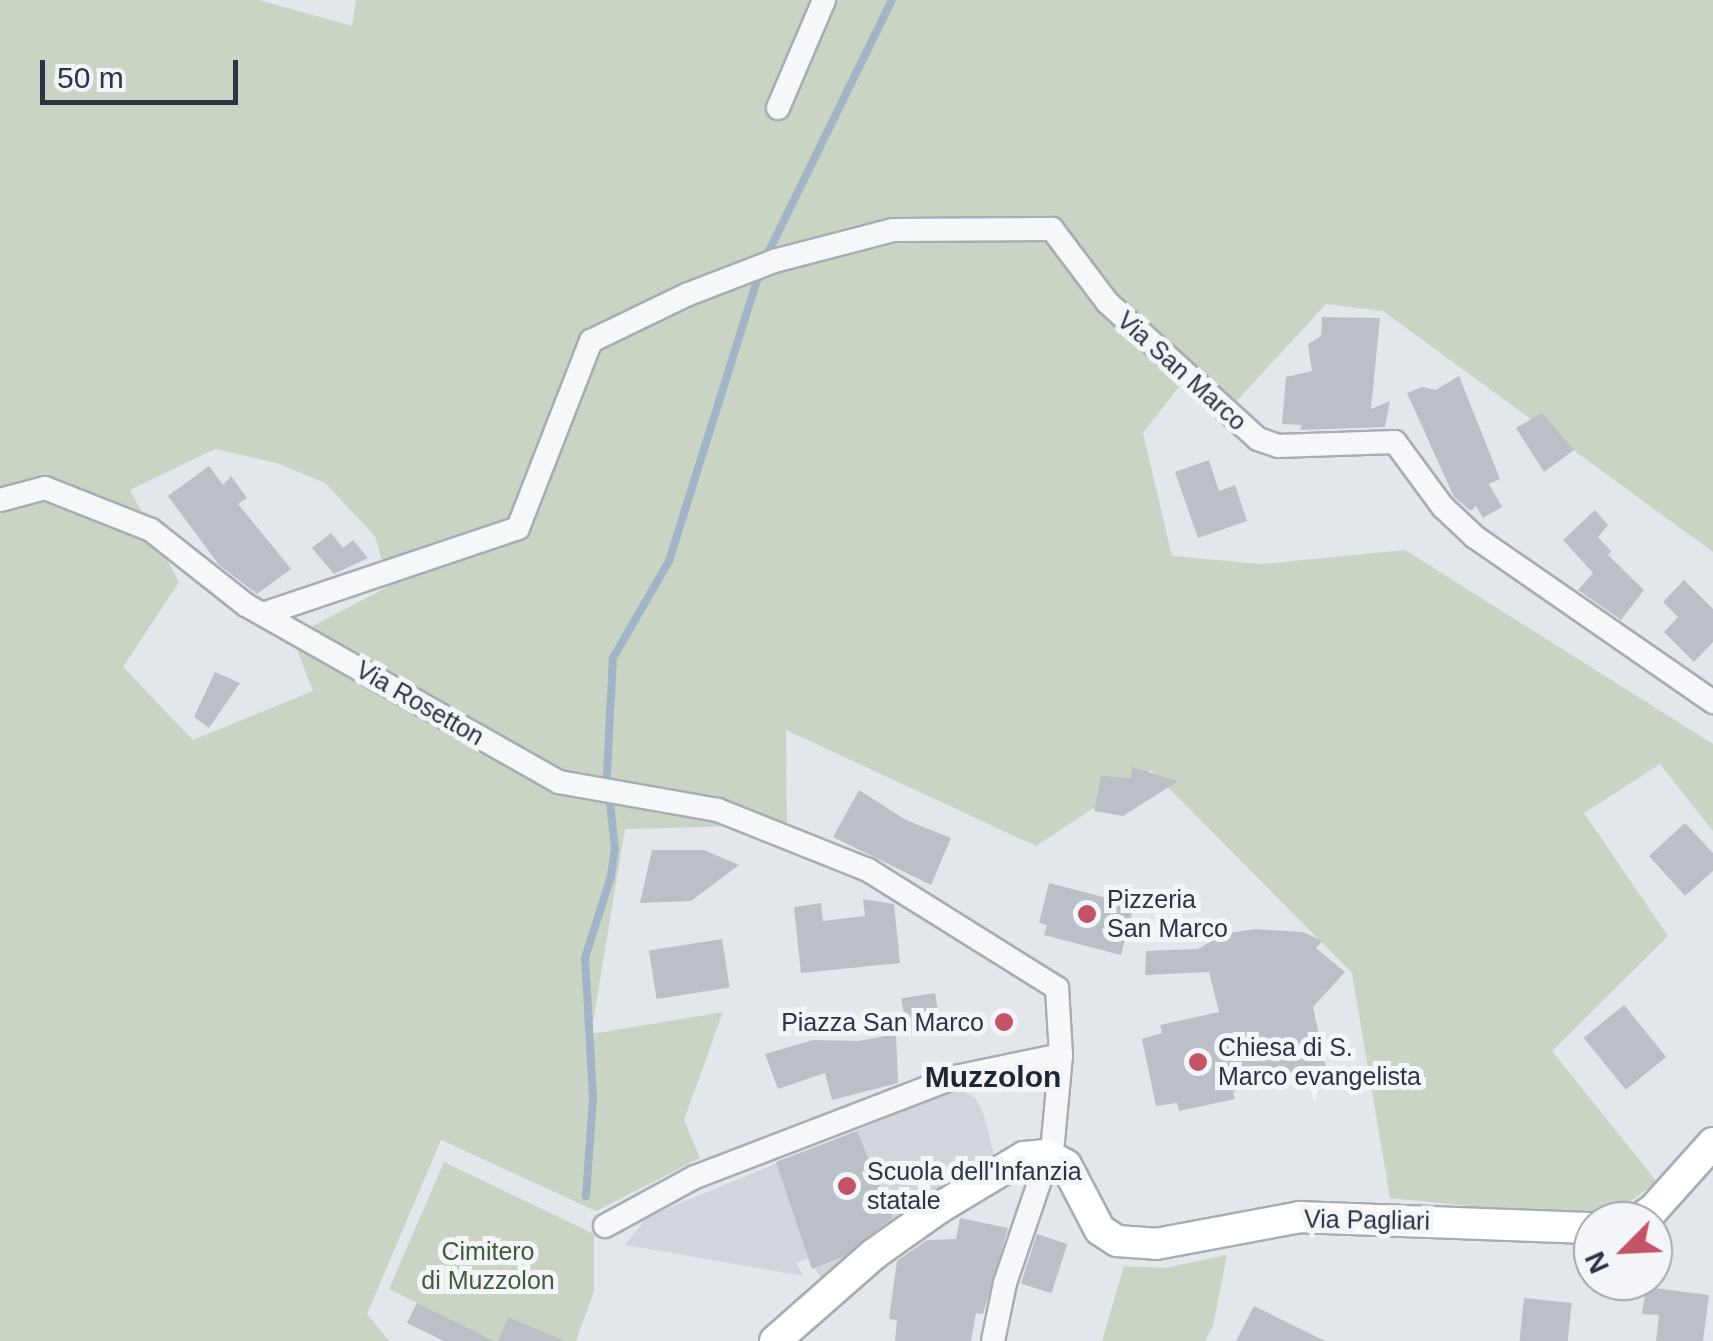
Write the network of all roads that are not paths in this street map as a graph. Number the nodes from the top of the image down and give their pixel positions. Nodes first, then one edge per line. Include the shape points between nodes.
1 (824, 0) edge
2 (778, 108) dead end
3 (0, 500) edge
4 (266, 613) junction
5 (1713, 702) edge
6 (1062, 1055) junction
7 (1713, 1143) edge
8 (1056, 1160) junction
9 (1661, 1201) edge
10 (605, 1226) dead end
11 (1573, 1227) edge
12 (775, 1341) edge
13 (993, 1341) edge

1 - 2 street
3 - 4 street, Via Rosetton via 46,488 151,530 246,606
4 - 5 street, Via San Marco via 518,528 591,340 774,261 894,230 1052,229 1107,302 1258,439 1278,446 1395,442 1443,507 1475,537
4 - 6 street, Via Rosetton via 559,782 718,810 868,870 1057,988
6 - 8 street
6 - 10 street via 955,1078 695,1177
7 - 9 street
8 - 11 street, Via Pagliari via 1100,1230 1117,1241 1156,1244 1300,1217
8 - 12 street via 1024,1157 938,1208
8 - 13 street via 1005,1283

